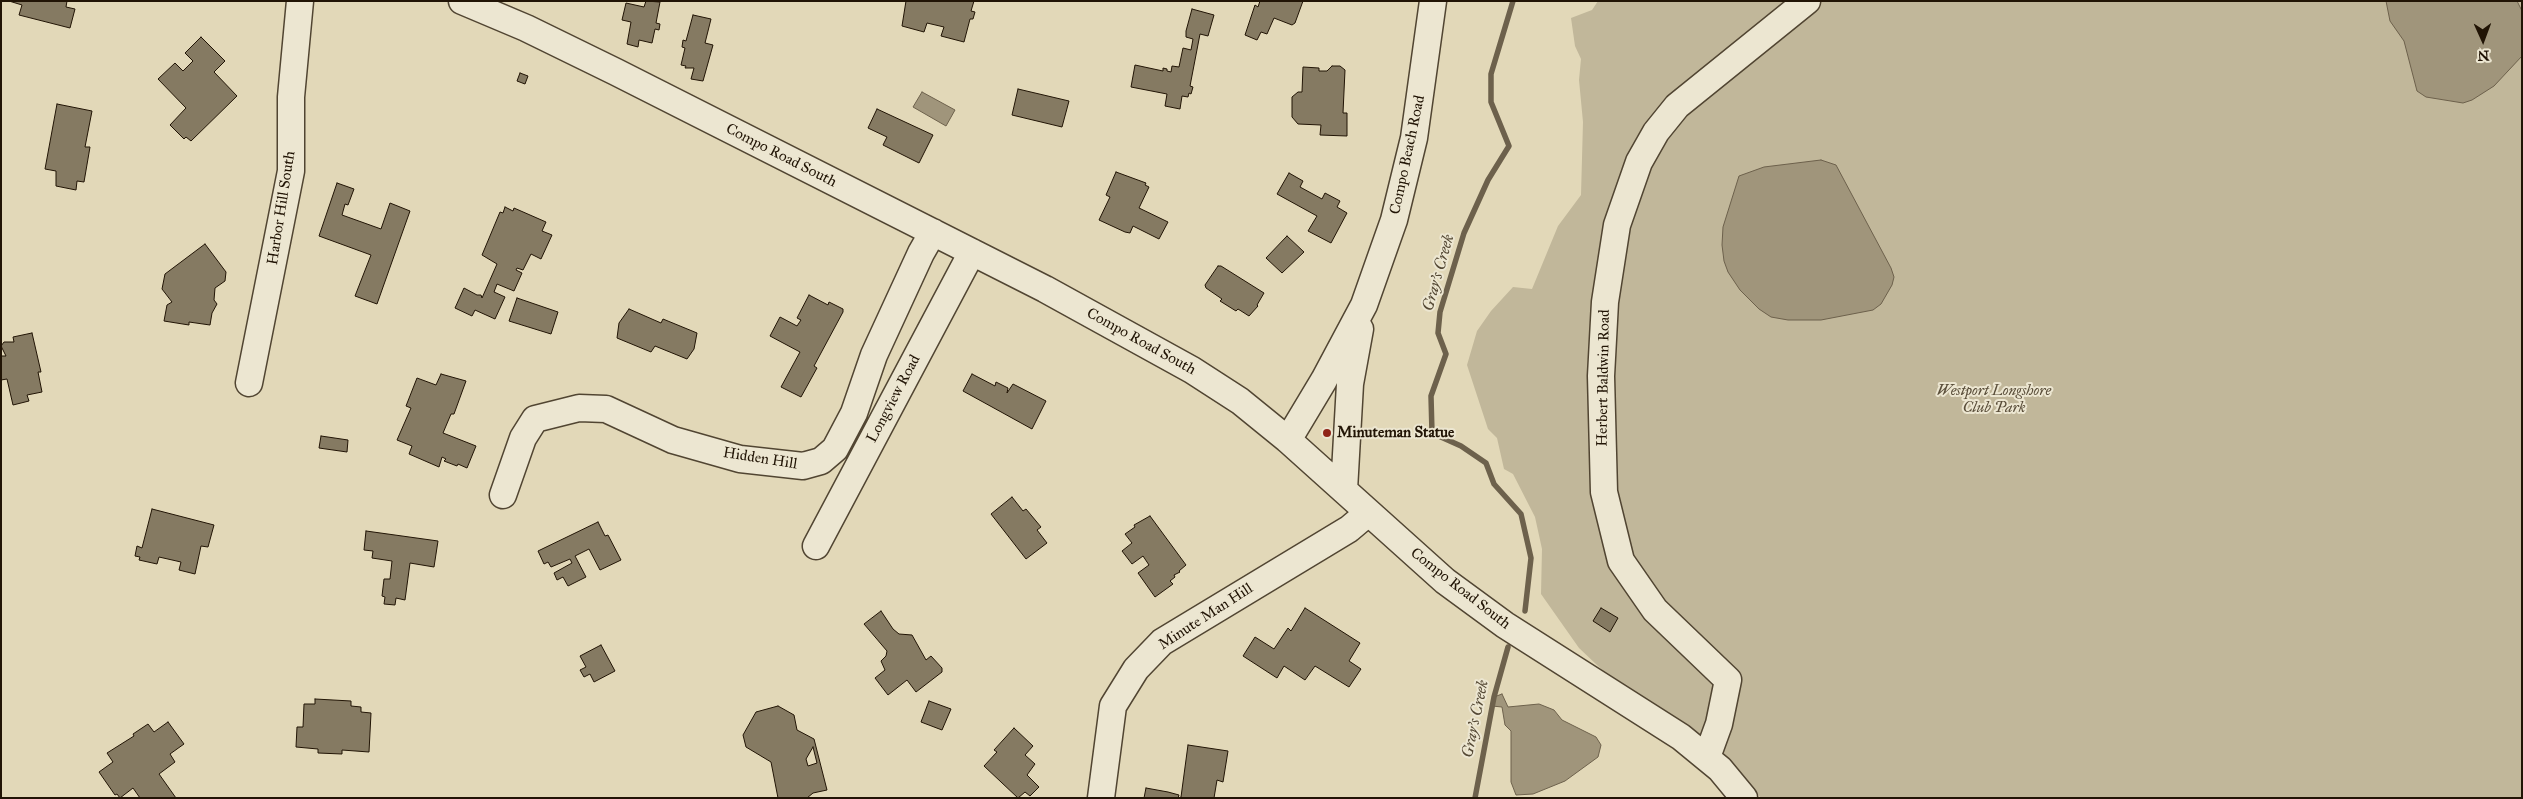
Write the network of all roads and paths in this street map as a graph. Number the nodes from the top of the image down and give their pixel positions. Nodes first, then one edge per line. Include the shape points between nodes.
1 (300, 1) edge
2 (462, 1) edge
3 (1433, 1) edge
4 (1807, 1) edge
5 (933, 232) junction
6 (972, 252) junction
7 (1364, 305) junction
8 (249, 383) dead end
9 (1288, 440) junction
10 (1344, 490) junction
11 (503, 495) dead end
12 (1368, 513) junction
13 (816, 546) dead end
14 (1707, 757) junction
15 (1101, 798) edge
16 (1744, 798) edge

1 - 8 street, Harbor Hill South via 291,97 291,171
2 - 5 street, Compo Road South via 566,47
3 - 7 street, Compo Beach Road via 1410,161 1394,220
4 - 14 street, Herbert Baldwin Road via 1678,106 1656,132 1639,162 1617,225 1605,302 1601,376 1604,492 1621,561 1655,610 1728,680 1719,724
5 - 6 street, Compo Road South
5 - 11 street, Hidden Hill via 874,356 854,413 835,449 821,461 803,466 740,459 673,440 606,409 579,408 534,419 523,438
6 - 9 street, Compo Road South via 1172,357 1240,402
6 - 13 street, Longview Road
7 - 9 street, Compo Beach Road
7 - 10 street, Compo Beach Road via 1350,384
9 - 10 street, Compo Road South
10 - 12 street, Compo Road South
12 - 14 street, Compo Road South via 1475,604
12 - 15 street, Minute Man Hill via 1349,529 1162,642 1136,669 1113,706
14 - 16 street, Compo Road South

